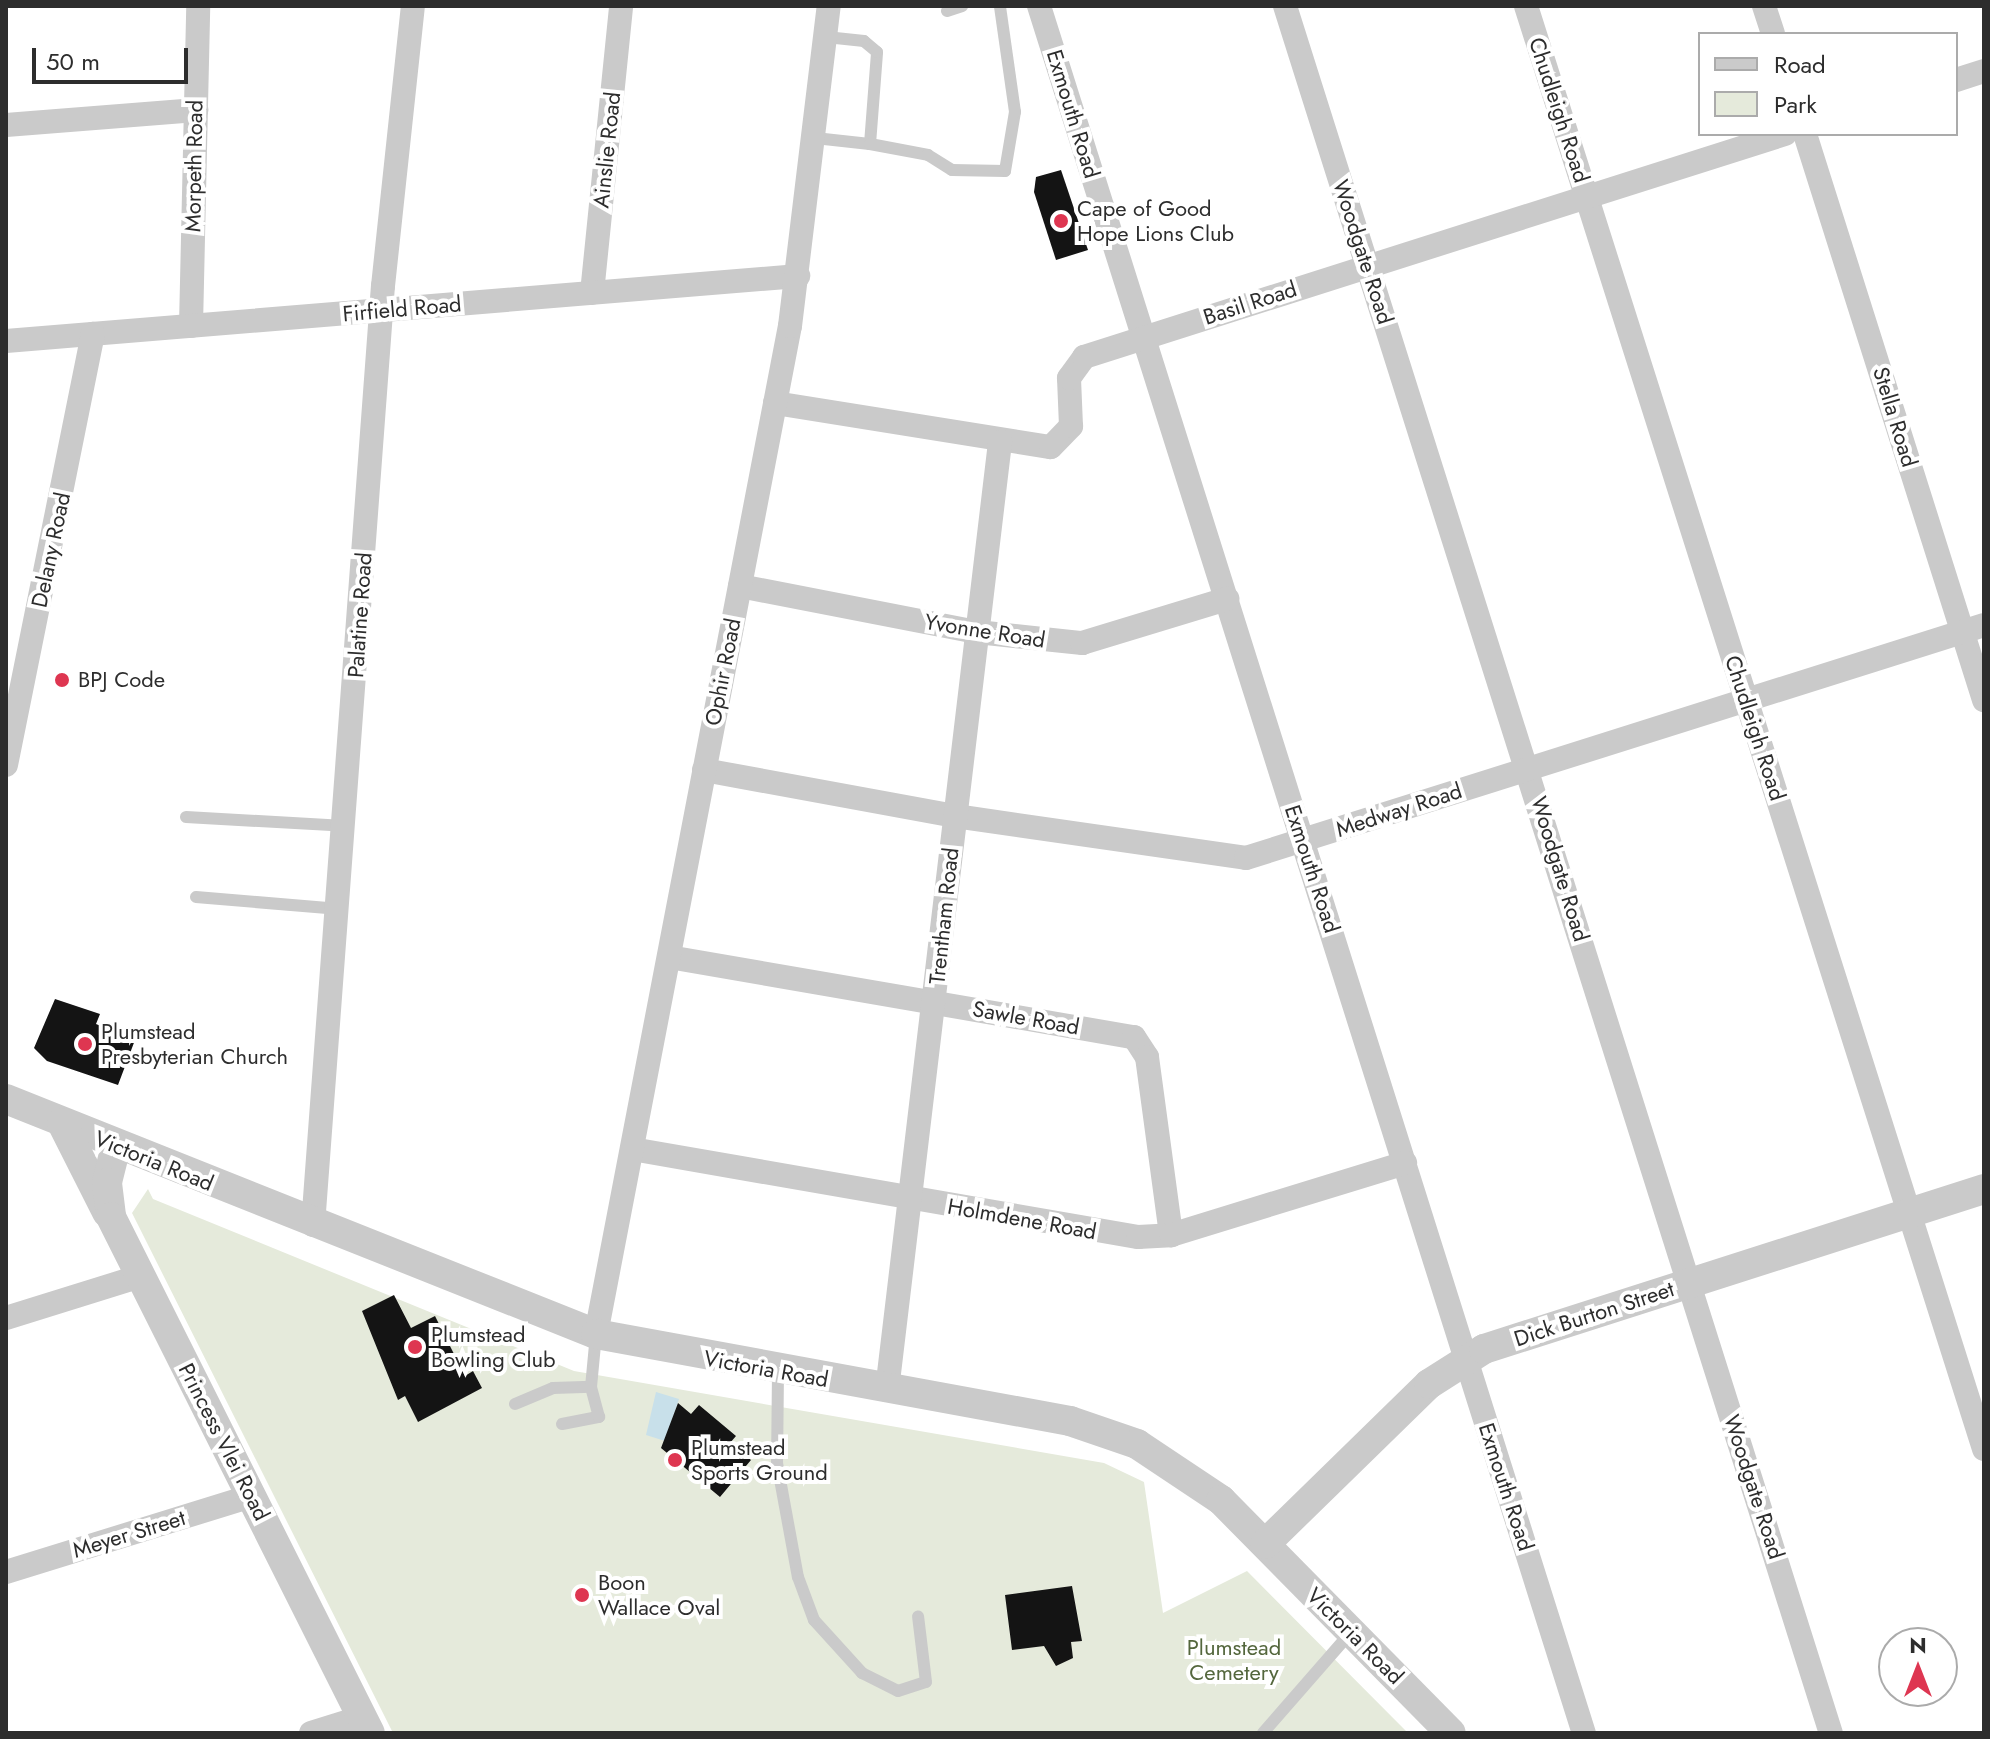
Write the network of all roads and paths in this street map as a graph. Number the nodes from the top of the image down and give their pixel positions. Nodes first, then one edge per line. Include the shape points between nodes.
1 (198, 6) edge
2 (413, 6) edge
3 (621, 6) edge
4 (829, 6) edge
5 (962, 6) edge
6 (1000, 6) edge
7 (1039, 6) edge
8 (1285, 6) edge
9 (1526, 6) edge
10 (1764, 6) edge
11 (947, 11) dead end
12 (1772, 32) edge
13 (826, 37) junction
14 (1984, 71) edge
15 (1958, 79) edge
16 (196, 110) junction
17 (6, 125) edge
18 (1779, 136) edge
19 (1806, 136) edge
20 (815, 138) junction
21 (870, 144) junction
22 (1586, 197) junction
23 (1367, 265) junction
24 (798, 276) junction
25 (592, 293) junction
26 (381, 311) junction
27 (191, 326) junction
28 (93, 334) junction
29 (1142, 337) junction
30 (6, 341) edge
31 (775, 403) junction
32 (1000, 442) junction
33 (740, 586) junction
34 (1227, 599) junction
35 (1973, 629) edge
36 (977, 632) junction
37 (16, 672) edge
38 (1747, 700) junction
39 (1984, 700) edge
40 (6, 765) edge
41 (1529, 769) junction
42 (704, 770) junction
43 (955, 816) junction
44 (186, 817) dead end
45 (345, 826) junction
46 (1302, 841) junction
47 (196, 897) dead end
48 (339, 909) junction
49 (669, 957) junction
50 (934, 1002) junction
51 (6, 1099) edge
52 (62, 1123) junction
53 (116, 1146) junction
54 (632, 1149) junction
55 (1405, 1163) junction
56 (1984, 1189) edge
57 (909, 1200) junction
58 (1908, 1212) junction
59 (111, 1217) junction
60 (313, 1225) junction
61 (1171, 1235) junction
62 (141, 1276) junction
63 (1689, 1283) junction
64 (6, 1318) edge
65 (596, 1334) junction
66 (1466, 1359) junction
67 (778, 1371) junction
68 (591, 1387) junction
69 (887, 1390) junction
70 (515, 1404) dead end
71 (562, 1424) dead end
72 (1984, 1449) edge
73 (252, 1496) junction
74 (1265, 1544) junction
75 (6, 1572) edge
76 (918, 1616) dead end
77 (1352, 1631) junction
78 (366, 1725) edge
79 (311, 1733) edge
80 (1263, 1733) edge
81 (1451, 1733) edge
82 (1584, 1733) edge
83 (1831, 1733) edge

1 - 16 street, Morpeth Road
2 - 26 street, Palatine Road
3 - 25 street, Ainslie Road
4 - 13 street, Ophir Road
5 - 11 lane
6 - 21 lane via 1015,112 1005,171 952,170 928,155
7 - 29 street, Exmouth Road
8 - 23 street, Woodgate Road
9 - 22 street, Chudleigh Road
10 - 12 street
13 - 20 street, Ophir Road
13 - 21 lane via 870,42 877,52
14 - 15 street
16 - 17 street
16 - 27 street, Morpeth Road
18 - 22 street, Basil Road
19 - 35 street, Stella Road
20 - 21 lane
20 - 24 street, Ophir Road
22 - 23 street, Basil Road
22 - 38 street, Chudleigh Road
23 - 29 street, Basil Road
23 - 41 street, Woodgate Road
24 - 25 street, Firfield Road
24 - 31 street, Ophir Road
25 - 26 street, Firfield Road
26 - 27 street, Firfield Road
26 - 45 street, Palatine Road
27 - 28 street, Firfield Road
28 - 30 street, Firfield Road
28 - 37 street, Delany Road
29 - 32 street, Basil Road via 1074,365 1071,426 1058,444
29 - 34 street, Exmouth Road
31 - 32 street, Basil Road
31 - 33 street, Ophir Road
32 - 36 street, Trentham Road
33 - 36 street, Yvonne Road
33 - 42 street, Ophir Road
34 - 36 street, Yvonne Road via 1095,642
34 - 46 street, Exmouth Road
35 - 38 street, Medway Road
35 - 39 street, Stella Road
36 - 43 street, Trentham Road
37 - 40 street, Delany Road
38 - 41 street, Medway Road
38 - 58 street, Chudleigh Road
41 - 46 street, Medway Road
41 - 63 street, Woodgate Road
42 - 43 street, Medway Road
42 - 49 street, Ophir Road
43 - 46 street, Medway Road via 1223,858
43 - 50 street, Trentham Road
44 - 45 lane
45 - 48 street, Palatine Road
46 - 55 street, Exmouth Road
47 - 48 lane
48 - 60 street, Palatine Road
49 - 50 street, Sawle Road
49 - 54 street, Ophir Road
50 - 57 street, Trentham Road
50 - 61 street, Sawle Road via 1139,1041
51 - 52 street, Victoria Road
52 - 53 street, Victoria Road
52 - 59 street
53 - 59 street, Princess Vlei Road via 107,1183
53 - 60 street, Victoria Road
54 - 57 street, Holmdene Road
54 - 65 street, Ophir Road
55 - 61 street, Holmdene Road
55 - 66 street, Exmouth Road
56 - 58 street, Dick Burton Street
57 - 61 street, Holmdene Road via 1121,1236
57 - 69 street, Trentham Road
58 - 63 street, Dick Burton Street
58 - 72 street, Chudleigh Road
59 - 62 street, Princess Vlei Road
60 - 65 street, Victoria Road
62 - 64 street
62 - 73 street, Princess Vlei Road
63 - 66 street, Dick Burton Street
63 - 83 street, Woodgate Road
65 - 67 street, Victoria Road
65 - 68 lane
66 - 74 street, Dick Burton Street via 1429,1384
66 - 82 street, Exmouth Road
67 - 69 street, Victoria Road
67 - 76 lane via 779,1475 814,1620 862,1673 898,1691 926,1682
68 - 70 lane via 553,1388
68 - 71 lane via 597,1420
69 - 74 street, Victoria Road via 1116,1435 1197,1480
73 - 75 street, Meyer Street
73 - 78 street, Princess Vlei Road
74 - 77 street, Victoria Road
77 - 80 lane
77 - 81 street, Victoria Road
78 - 79 street

